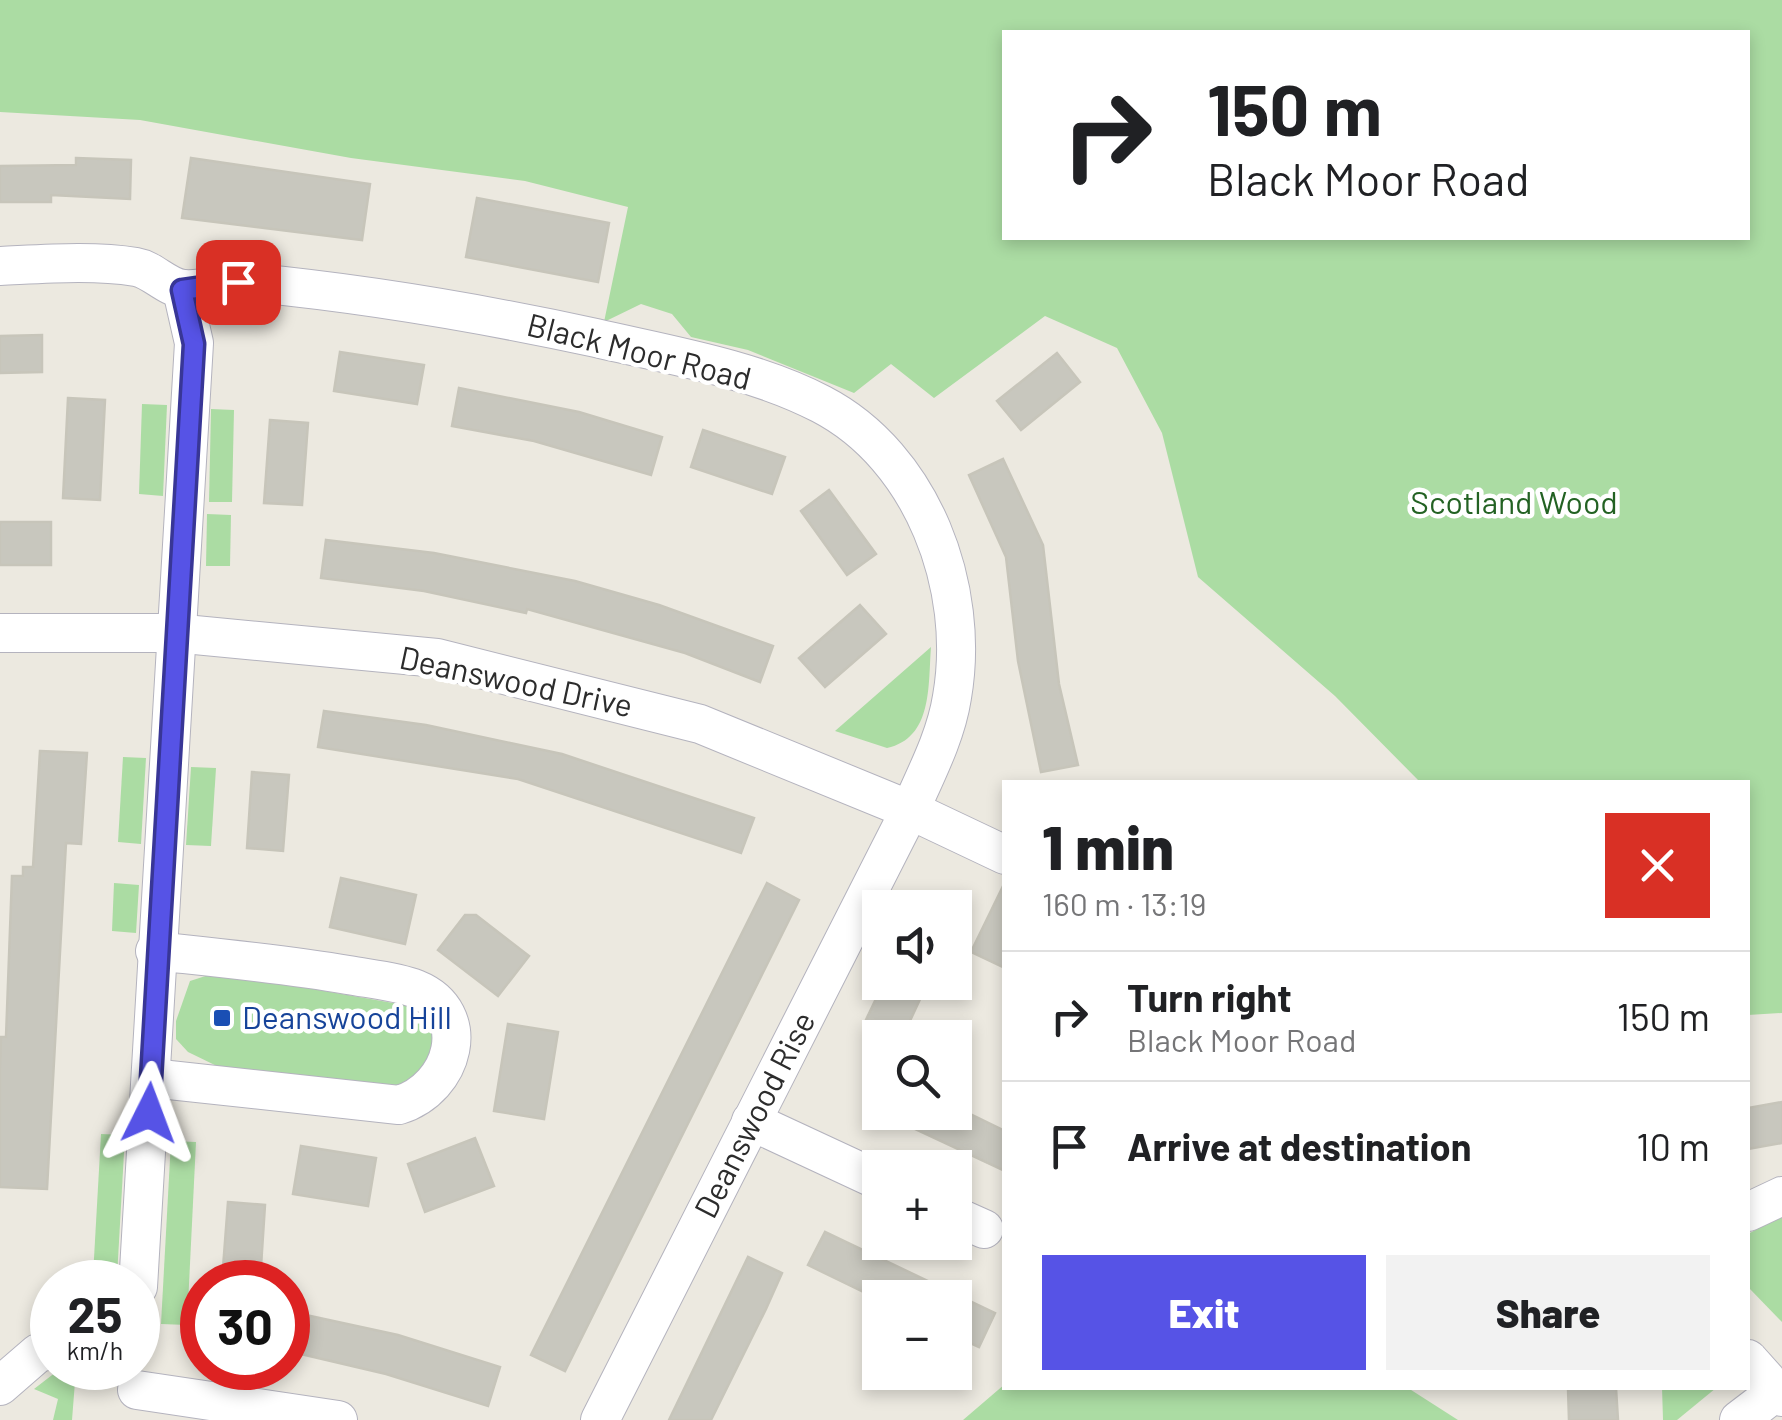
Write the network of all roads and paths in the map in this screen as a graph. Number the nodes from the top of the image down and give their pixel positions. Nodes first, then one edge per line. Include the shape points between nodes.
1 (0, 266) edge
2 (182, 290) junction
3 (0, 632) edge
4 (174, 633) junction
5 (910, 810) junction
6 (1002, 854) edge
7 (156, 951) junction
8 (151, 1078) junction
9 (751, 1122) junction
10 (862, 1173) edge
11 (1782, 1196) edge
12 (1750, 1211) edge
13 (140, 1260) edge
14 (30, 1360) edge
15 (1750, 1361) edge
16 (0, 1386) edge
17 (136, 1393) edge
18 (1779, 1394) edge
19 (338, 1420) edge
20 (600, 1420) edge
21 (1739, 1420) edge

1 - 2 street via 140,267
2 - 4 street via 194,344
2 - 5 street, Black Moor Road via 238,282 545,327 755,380 851,423 922,506 955,603 952,699
3 - 4 street, Deanswood Drive
4 - 5 street, Deanswood Drive via 456,663 700,724
4 - 7 street
5 - 6 street, Deanswood Drive
5 - 9 street, Deanswood Rise
7 - 8 street
7 - 8 street via 312,969 417,990 444,1016 450,1054 434,1088 400,1104
8 - 13 street
9 - 10 street
9 - 20 street, Deanswood Rise
11 - 12 street
14 - 16 street
15 - 18 street
17 - 19 street
18 - 21 street

